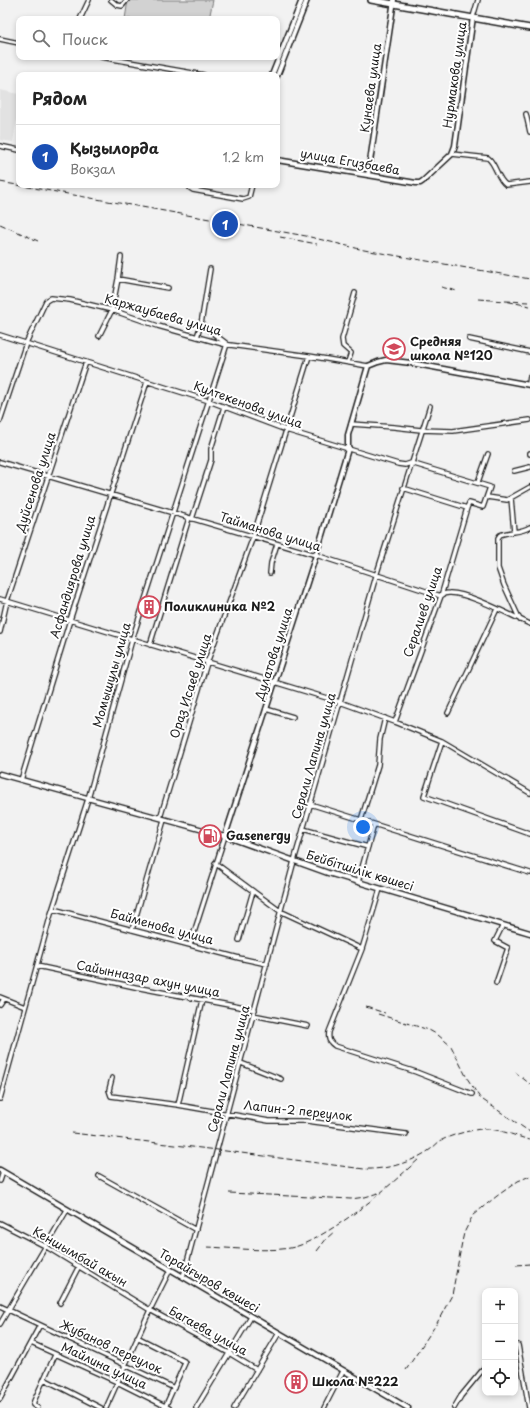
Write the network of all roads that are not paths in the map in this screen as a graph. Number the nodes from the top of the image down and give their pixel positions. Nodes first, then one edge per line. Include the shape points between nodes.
1 (89, 0) edge
2 (111, 0) edge
3 (127, 0) edge
4 (302, 0) edge
5 (307, 0) edge
6 (371, 0) edge
7 (478, 0) edge
8 (394, 2) edge
9 (81, 16) edge
10 (473, 17) junction
11 (530, 28) edge
12 (0, 39) edge
13 (16, 42) edge
14 (280, 55) edge
15 (118, 60) edge
16 (278, 60) edge
17 (187, 72) edge
18 (273, 72) edge
19 (279, 72) edge
20 (526, 114) dead end
21 (530, 132) edge
22 (0, 146) edge
23 (16, 149) edge
24 (452, 154) junction
25 (280, 160) edge
26 (368, 175) junction
27 (530, 182) edge
28 (190, 188) edge
29 (251, 188) edge
30 (121, 257) dead end
31 (210, 269) dead end
32 (118, 279) junction
33 (168, 288) dead end
34 (355, 293) dead end
35 (112, 310) junction
36 (201, 324) junction
37 (0, 335) edge
38 (99, 336) dead end
39 (197, 337) junction
40 (469, 339) dead end
41 (26, 343) junction
42 (227, 344) junction
43 (530, 352) edge
44 (309, 356) junction
45 (86, 362) junction
46 (348, 362) junction
47 (368, 366) junction
48 (530, 376) edge
49 (147, 382) junction
50 (529, 384) edge
51 (209, 401) junction
52 (430, 406) dead end
53 (224, 407) junction
54 (530, 420) edge
55 (0, 421) edge
56 (351, 424) junction
57 (286, 430) junction
58 (421, 430) junction
59 (348, 450) junction
60 (488, 454) dead end
61 (0, 462) edge
62 (411, 463) junction
63 (530, 467) edge
64 (514, 471) dead end
65 (48, 476) junction
66 (478, 482) junction
67 (530, 487) edge
68 (403, 488) junction
69 (110, 495) junction
70 (487, 497) junction
71 (510, 498) junction
72 (467, 508) junction
73 (174, 514) junction
74 (190, 518) junction
75 (530, 528) edge
76 (514, 532) junction
77 (253, 537) junction
78 (277, 544) junction
79 (316, 556) junction
80 (270, 573) dead end
81 (376, 576) junction
82 (440, 596) junction
83 (0, 599) edge
84 (7, 601) junction
85 (497, 609) junction
86 (70, 620) junction
87 (520, 620) junction
88 (530, 624) edge
89 (0, 632) edge
90 (132, 640) junction
91 (150, 645) junction
92 (207, 663) junction
93 (275, 683) junction
94 (340, 702) junction
95 (266, 709) junction
96 (448, 713) dead end
97 (293, 717) dead end
98 (385, 718) junction
99 (395, 722) junction
100 (442, 741) junction
101 (0, 774) edge
102 (21, 780) junction
103 (530, 793) edge
104 (88, 799) junction
105 (310, 804) junction
106 (162, 819) junction
107 (361, 820) junction
108 (374, 824) junction
109 (303, 829) junction
110 (530, 834) edge
111 (225, 836) junction
112 (368, 847) junction
113 (294, 861) junction
114 (216, 864) junction
115 (530, 873) edge
116 (358, 882) junction
117 (380, 889) junction
118 (253, 892) junction
119 (53, 909) junction
120 (280, 911) junction
121 (503, 925) junction
122 (132, 930) junction
123 (530, 933) edge
124 (239, 940) dead end
125 (190, 945) junction
126 (362, 949) junction
127 (267, 964) junction
128 (37, 966) junction
129 (496, 983) dead end
130 (2, 998) edge
131 (202, 1000) junction
132 (0, 1005) edge
133 (25, 1007) junction
134 (255, 1010) junction
135 (253, 1015) junction
136 (308, 1026) dead end
137 (241, 1063) junction
138 (112, 1078) dead end
139 (281, 1079) dead end
140 (472, 1094) dead end
141 (0, 1099) edge
142 (178, 1105) junction
143 (228, 1113) junction
144 (406, 1134) dead end
145 (2, 1171) edge
146 (99, 1176) dead end
147 (0, 1181) edge
148 (67, 1210) junction
149 (0, 1223) edge
150 (196, 1230) junction
151 (45, 1246) junction
152 (79, 1266) junction
153 (170, 1270) junction
154 (183, 1277) junction
155 (60, 1303) dead end
156 (0, 1306) edge
157 (9, 1309) junction
158 (150, 1310) junction
159 (251, 1316) junction
160 (0, 1324) edge
161 (40, 1325) junction
162 (279, 1333) junction
163 (137, 1337) junction
164 (31, 1343) junction
165 (518, 1350) edge
166 (230, 1353) junction
167 (55, 1355) junction
168 (125, 1365) junction
169 (257, 1370) junction
170 (344, 1371) junction
171 (482, 1371) edge
172 (44, 1379) junction
173 (117, 1382) junction
174 (174, 1388) junction
175 (0, 1397) edge
176 (166, 1407) edge
177 (38, 1408) edge
178 (101, 1408) edge
179 (106, 1408) edge
180 (196, 1408) edge
181 (234, 1408) edge
182 (324, 1408) edge
183 (408, 1408) edge
184 (454, 1408) edge
185 (529, 1408) edge

1 - 9 street
2 - 3 street via 122,6
4 - 14 street
5 - 19 street
6 - 8 main road
7 - 10 street, Нурмакова улица
8 - 10 main road
8 - 26 street, Кунаева улица
10 - 11 main road
10 - 24 street, Нурмакова улица
12 - 13 street
15 - 17 street
16 - 18 street
20 - 21 street
22 - 23 street
24 - 26 street, улица Егизбаева via 420,183
24 - 27 street via 488,158 506,185
25 - 26 street, улица Егизбаева
28 - 29 street via 242,199 249,197
30 - 32 street
31 - 36 street
32 - 33 street
32 - 35 street
34 - 46 street via 342,339 343,346 351,354
35 - 38 street
35 - 39 street, Каржаубаева улица
35 - 41 street, Каржаубаева улица via 70,300 48,299
36 - 39 street
36 - 42 street
37 - 41 street, Култекенова улица
39 - 42 street, Каржаубаева улица
40 - 43 street
41 - 45 street, Култекенова улица
41 - 55 street
42 - 44 street, Каржаубаева улица
42 - 51 street, Момышулы улица
44 - 46 street, Каржаубаева улица
44 - 57 street, Ораз Исаев улица
45 - 49 street, Култекенова улица
45 - 65 street, Дуйсенова улица
46 - 47 street, Каржаубаева улица
47 - 50 street via 386,360
47 - 56 street, Дулатова улица
48 - 50 street
49 - 51 street, Култекенова улица
49 - 69 street, Асфандиярова улица
51 - 53 street, Култекенова улица
51 - 73 street, Момышулы улица
52 - 58 street, Серали Лапина улица
53 - 57 street, Култекенова улица
53 - 74 street via 211,449 211,460
54 - 58 street via 453,431
56 - 58 street
56 - 59 street, Дулатова улица
57 - 59 street, Култекенова улица
57 - 77 street, Ораз Исаев улица
58 - 62 street, Серали Лапина улица
59 - 62 street, Култекенова улица via 398,464
59 - 79 street, Дулатова улица
60 - 66 street
61 - 65 street, Тайманова улица
62 - 66 street, Култекенова улица
62 - 68 street, Серали Лапина улица
63 - 64 street
65 - 69 street, Тайманова улица
65 - 84 street, Дуйсенова улица
66 - 70 street, Култекенова улица via 490,486
67 - 71 street
68 - 72 street
68 - 81 street, Серали Лапина улица
69 - 73 street, Тайманова улица
69 - 86 street, Асфандиярова улица
70 - 71 street via 504,500
70 - 72 street via 484,507 469,503
71 - 76 street
72 - 82 street, Сералиев улица
73 - 74 street, Тайманова улица
73 - 90 street, Момышулы улица
74 - 77 street, Тайманова улица
74 - 91 street
75 - 76 street
76 - 87 street via 500,535 498,538 498,568
77 - 78 street, Тайманова улица
77 - 92 street, Ораз Исаев улица
78 - 79 street, Тайманова улица
78 - 80 street
79 - 81 street, Тайманова улица
79 - 93 street, Дулатова улица
81 - 82 street, Тайманова улица
81 - 94 street, Серали Лапина улица
82 - 85 street, Тайманова улица via 448,592 460,594
82 - 99 street, Сералиев улица
83 - 84 street
84 - 86 street
84 - 89 street, Дуйсенова улица
85 - 87 street, Тайманова улица
85 - 96 street
86 - 90 street
86 - 102 street, Асфандиярова улица
87 - 88 street, Тайманова улица
90 - 91 street
90 - 104 street, Момышулы улица
91 - 92 street
92 - 93 street
92 - 106 street, Ораз Исаев улица
93 - 94 street
93 - 95 street, Дулатова улица
94 - 98 street
94 - 105 street, Серали Лапина улица
95 - 97 street
95 - 111 street, Дулатова улица
98 - 99 street
98 - 107 street via 378,765
99 - 100 street
100 - 103 street
100 - 110 street via 424,796
101 - 102 street, Бейбітшілік көшесі
102 - 104 street, Бейбітшілік көшесі
104 - 106 street, Бейбітшілік көшесі
104 - 119 street, Момышулы улица
105 - 107 street
105 - 109 street, Серали Лапина улица
106 - 111 street, Бейбітшілік көшесі
106 - 122 street, Ораз Исаев улица
107 - 108 street
108 - 112 street
108 - 115 street
109 - 112 street
109 - 113 street, Серали Лапина улица
111 - 113 street, Бейбітшілік көшесі
111 - 114 street, Дулатова улица
112 - 116 street
113 - 116 street, Бейбітшілік көшесі
113 - 120 street, Серали Лапина улица
114 - 118 street
114 - 125 street, Дулатова улица
116 - 117 street, Бейбітшілік көшесі
117 - 121 street, Бейбітшілік көшесі
117 - 126 street
118 - 120 street
118 - 124 street
119 - 122 street, Байменова улица
119 - 128 street, Момышулы улица
120 - 126 street
120 - 127 street, Серали Лапина улица
121 - 123 street, Бейбітшілік көшесі
121 - 129 street via 495,941 508,948
122 - 125 street, Байменова улица
125 - 127 street, Байменова улица
126 - 140 street via 329,1032 330,1042 335,1046 416,1072
127 - 134 street, Серали Лапина улица
128 - 131 street, Сайынназар ахун улица
128 - 133 street, Момышулы улица
130 - 132 street
130 - 133 street
131 - 134 street, Сайынназар ахун улица
131 - 142 street
133 - 141 street, Момышулы улица
134 - 135 street, Серали Лапина улица
135 - 136 street
135 - 137 street, Серали Лапина улица
137 - 139 street
137 - 143 street, Серали Лапина улица
138 - 142 street, Лапин-2 переулок via 109,1090 111,1096
142 - 143 street, Лапин-2 переулок
143 - 144 street, Лапин-2 переулок via 269,1121 307,1121
143 - 150 street, Серали Лапина улица
145 - 147 street
145 - 148 street, Торайғыров көшесі
146 - 150 street
148 - 151 street
148 - 153 street, Торайғыров көшесі
149 - 151 street, Кеншымбай акын
150 - 154 street, Серали Лапина улица
151 - 152 street, Кеншымбай акын
151 - 157 street
152 - 155 street
152 - 158 street, Кеншымбай акын
153 - 154 street, Торайғыров көшесі
153 - 158 street
154 - 159 street, Торайғыров көшесі
156 - 157 street
157 - 160 street
157 - 161 street
158 - 163 street
158 - 166 street, Багаева улица
159 - 162 street, Торайғыров көшесі
159 - 166 street
161 - 164 street
161 - 168 street, Жубанов переулок
162 - 169 street
162 - 170 street, Торайғыров көшесі
163 - 168 street
163 - 174 street via 184,1361
164 - 167 street, Майлина улица
164 - 175 street
165 - 185 street
166 - 169 street, Багаева улица
166 - 180 street
167 - 172 street
167 - 173 street, Майлина улица
168 - 173 street
168 - 174 street, Жубанов переулок
169 - 181 street
170 - 182 street
170 - 183 street, Торайғыров көшесі
171 - 184 street
172 - 177 street via 33,1405
172 - 178 street
173 - 176 street, Майлина улица
173 - 179 street
174 - 176 street

